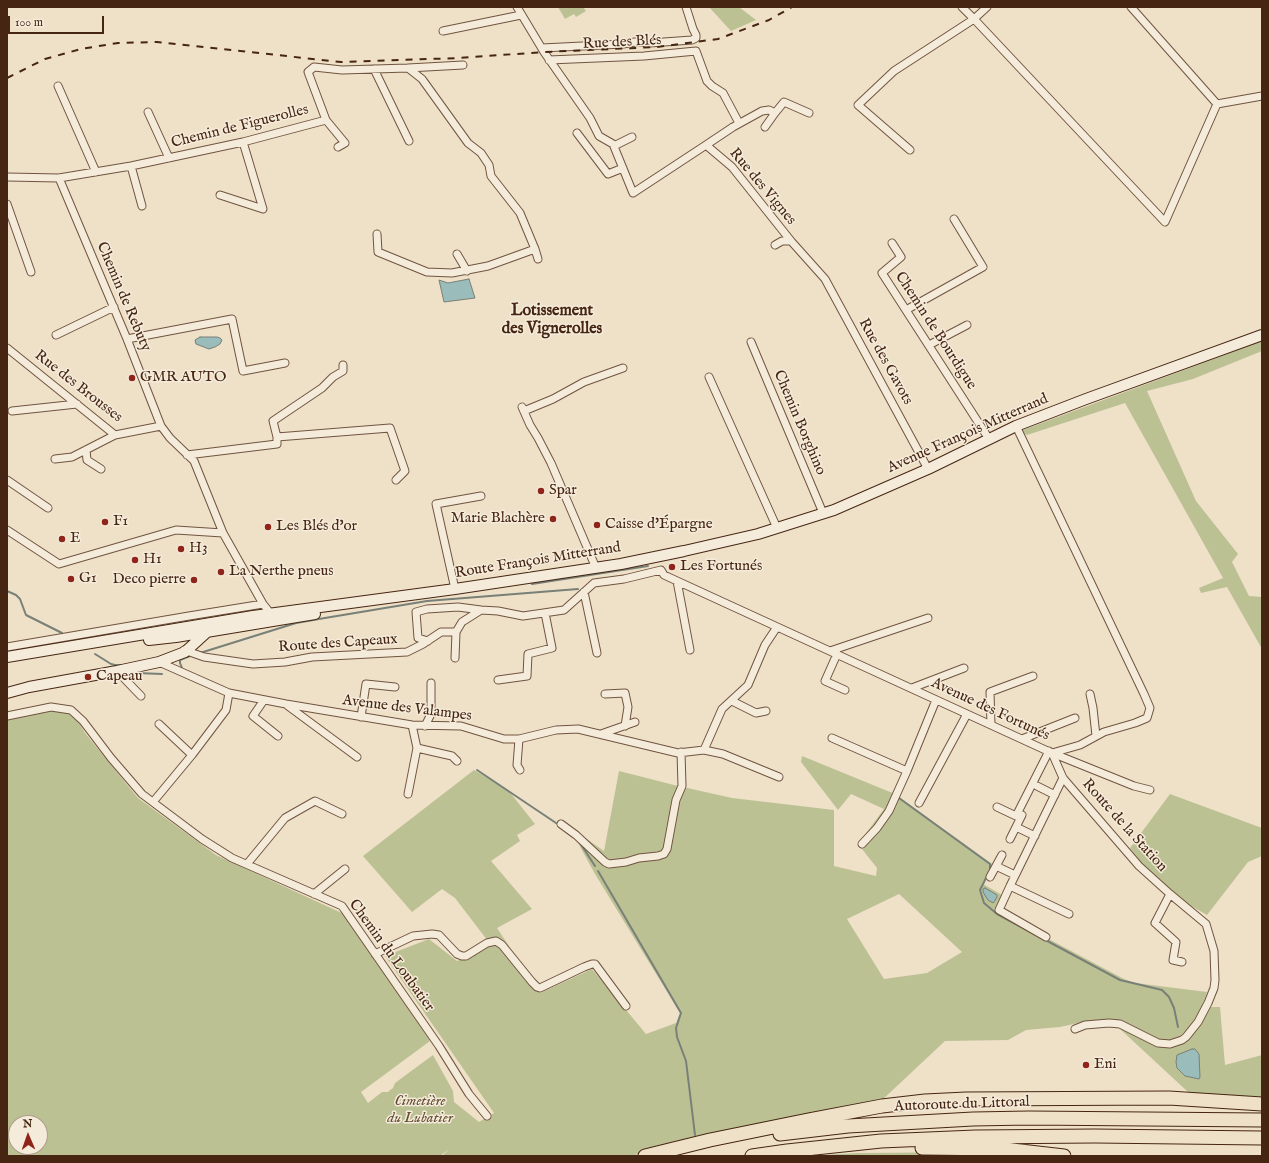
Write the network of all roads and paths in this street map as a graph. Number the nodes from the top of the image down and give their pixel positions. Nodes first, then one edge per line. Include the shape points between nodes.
1 (517, 7) edge
2 (686, 7) edge
3 (962, 7) edge
4 (987, 7) edge
5 (1131, 7) edge
6 (521, 15) junction
7 (974, 19) junction
8 (443, 31) dead end
9 (644, 43) junction
10 (542, 48) junction
11 (644, 56) junction
12 (549, 60) junction
13 (463, 65) dead end
14 (408, 68) junction
15 (374, 69) junction
16 (58, 86) dead end
17 (1262, 96) edge
18 (1217, 104) junction
19 (148, 112) dead end
20 (775, 112) junction
21 (809, 113) dead end
22 (326, 120) junction
23 (739, 123) junction
24 (764, 127) dead end
25 (576, 133) dead end
26 (632, 137) dead end
27 (410, 141) dead end
28 (243, 142) junction
29 (706, 145) junction
30 (614, 146) junction
31 (338, 147) dead end
32 (910, 150) dead end
33 (169, 158) junction
34 (130, 166) junction
35 (623, 168) junction
36 (96, 172) junction
37 (7, 177) edge
38 (59, 178) junction
39 (220, 195) dead end
40 (7, 204) edge
41 (142, 206) dead end
42 (954, 219) dead end
43 (377, 234) dead end
44 (791, 241) junction
45 (892, 243) dead end
46 (775, 245) dead end
47 (535, 249) junction
48 (457, 254) dead end
49 (538, 259) dead end
50 (816, 269) joint
51 (467, 270) junction
52 (32, 272) dead end
53 (114, 307) junction
54 (906, 310) junction
55 (967, 325) dead end
56 (56, 335) dead end
57 (1262, 335) edge
58 (127, 339) junction
59 (751, 342) dead end
60 (929, 345) junction
61 (7, 348) edge
62 (285, 363) dead end
63 (343, 365) dead end
64 (622, 368) dead end
65 (708, 377) dead end
66 (77, 404) junction
67 (12, 411) dead end
68 (161, 426) junction
69 (1016, 426) junction
70 (116, 435) junction
71 (277, 437) junction
72 (989, 439) junction
73 (86, 450) junction
74 (187, 455) junction
75 (56, 459) dead end
76 (102, 469) dead end
77 (928, 469) junction
78 (7, 480) edge
79 (396, 480) dead end
80 (481, 496) dead end
81 (48, 508) dead end
82 (823, 513) junction
83 (777, 528) junction
84 (7, 530) edge
85 (223, 533) junction
86 (684, 551) joint
87 (596, 568) junction
88 (677, 581) junction
89 (455, 589) junction
90 (584, 592) junction
91 (395, 598) junction
92 (263, 604) junction
93 (481, 610) junction
94 (545, 613) junction
95 (271, 614) junction
96 (255, 616) junction
97 (928, 618) dead end
98 (777, 627) junction
99 (207, 632) junction
100 (456, 632) junction
101 (187, 635) junction
102 (428, 641) junction
103 (7, 647) edge
104 (690, 650) dead end
105 (180, 652) junction
106 (597, 653) dead end
107 (834, 653) junction
108 (7, 657) edge
109 (455, 658) dead end
110 (160, 662) junction
111 (7, 663) edge
112 (964, 668) dead end
113 (117, 671) junction
114 (1033, 676) dead end
115 (498, 680) dead end
116 (431, 683) dead end
117 (395, 687) dead end
118 (912, 688) junction
119 (845, 690) dead end
120 (7, 693) edge
121 (229, 693) junction
122 (605, 694) dead end
123 (1090, 694) dead end
124 (141, 696) dead end
125 (264, 700) junction
126 (936, 700) junction
127 (732, 701) junction
128 (286, 704) junction
129 (766, 711) dead end
130 (966, 714) junction
131 (7, 716) edge
132 (361, 717) junction
133 (1075, 718) dead end
134 (635, 722) dead end
135 (159, 724) dead end
136 (412, 725) junction
137 (991, 725) junction
138 (425, 726) junction
139 (625, 726) junction
140 (601, 734) junction
141 (278, 736) dead end
142 (1096, 736) junction
143 (832, 738) dead end
144 (520, 739) junction
145 (1022, 739) junction
146 (417, 748) junction
147 (704, 750) junction
148 (681, 752) junction
149 (1051, 752) junction
150 (192, 755) junction
151 (357, 757) dead end
152 (456, 762) dead end
153 (520, 770) dead end
154 (907, 771) junction
155 (1042, 776) dead end
156 (779, 777) dead end
157 (1063, 778) junction
158 (1037, 786) junction
159 (1150, 790) dead end
160 (408, 794) dead end
161 (1055, 795) junction
162 (1031, 798) dead end
163 (153, 802) junction
164 (919, 803) dead end
165 (997, 807) dead end
166 (342, 814) dead end
167 (1022, 815) dead end
168 (561, 824) dead end
169 (1016, 827) junction
170 (1035, 836) junction
171 (1010, 838) dead end
172 (862, 844) dead end
173 (1002, 855) dead end
174 (246, 864) junction
175 (996, 866) junction
176 (345, 869) dead end
177 (1015, 876) junction
178 (990, 877) dead end
179 (1010, 886) junction
180 (314, 894) junction
181 (1170, 894) junction
182 (1069, 914) dead end
183 (1046, 937) dead end
184 (375, 954) junction
185 (1182, 962) dead end
186 (626, 1006) dead end
187 (1075, 1029) dead end
188 (1262, 1104) edge
189 (487, 1116) dead end
190 (1262, 1120) edge
191 (1262, 1138) edge
192 (787, 1150) junction
193 (645, 1156) edge
194 (666, 1156) edge
195 (752, 1156) edge
196 (1064, 1156) edge

1 - 6 street
2 - 9 street, Rue des Blés via 696,35 694,39
3 - 7 street
4 - 7 street
5 - 18 street
6 - 8 street
6 - 10 street
7 - 18 street via 1165,222
7 - 32 street via 894,71 858,105
9 - 10 street, Rue des Blés
9 - 11 street
10 - 12 street
11 - 12 street, Rue des Blés
11 - 23 street, Rue des Blés via 696,51 707,81 723,93
12 - 30 street via 590,118 599,136 612,142
13 - 14 street, Chemin de Figuerolles
14 - 15 street, Chemin de Figuerolles
14 - 47 street via 422,79 468,143 481,153 489,165 491,176 520,213
15 - 22 street, Chemin de Figuerolles via 340,70 314,67 308,72
15 - 27 street
16 - 36 street
17 - 18 street
19 - 33 street
20 - 21 street via 786,102
20 - 23 street via 766,110
20 - 24 street
22 - 28 street, Chemin de Figuerolles
22 - 31 street via 345,143
23 - 29 street
25 - 35 street via 608,174
26 - 30 street
28 - 33 street, Chemin de Figuerolles
28 - 39 street via 263,209
29 - 35 street, Rue des Vignes via 633,193
29 - 44 street, Rue des Vignes via 732,167
30 - 35 street
33 - 34 street, Chemin de Figuerolles
34 - 36 street, Chemin de Figuerolles
34 - 41 street
36 - 38 street, Chemin de Figuerolles
37 - 38 street, Chemin de Figuerolles
38 - 53 street, Chemin de Rebuty
40 - 52 street
42 - 54 street via 983,267
43 - 51 street via 378,252 427,272 452,274
44 - 46 street, Rue des Vignes via 782,241
44 - 50 street, Rue des Vignes
45 - 54 street, Chemin de Bourdigue via 901,257 882,273
47 - 49 street
47 - 51 street via 488,266
48 - 51 street
50 - 77 street, Rue des Gavots via 825,279
53 - 56 street
53 - 58 street, Chemin de Rebuty
54 - 60 street, Chemin de Bourdigue
55 - 60 street
57 - 69 main road, Avenue François Mitterrand
58 - 62 street via 232,319 243,371
58 - 68 street, Chemin de Rebuty
59 - 82 street, Chemin Borghino
60 - 72 street, Chemin de Bourdigue
61 - 66 street, Rue des Brousses
63 - 71 street via 343,371 322,388 272,421
64 - 87 street via 584,382 553,399 523,409 551,463
65 - 83 street
66 - 67 street
66 - 70 street, Rue des Brousses
68 - 70 street, Rue des Brousses
68 - 74 street
69 - 72 main road, Avenue François Mitterrand
69 - 142 street, Avenue des Fortunés via 1150,708 1147,718
70 - 73 street
71 - 74 street via 277,444
71 - 79 street via 390,428 405,471
72 - 77 main road, Avenue François Mitterrand
73 - 75 street
73 - 76 street via 87,460
74 - 85 street via 194,461
77 - 82 main road, Avenue François Mitterrand
78 - 81 street
80 - 89 street via 436,504
82 - 83 main road, Avenue François Mitterrand
83 - 86 main road, Avenue François Mitterrand
84 - 85 street via 59,564 176,530
85 - 92 street
86 - 87 main road, Route François Mitterrand
87 - 89 main road, Route François Mitterrand
88 - 90 street, Avenue des Fortunés via 664,575 661,570 594,583
88 - 98 street, Avenue des Fortunés
88 - 104 street
89 - 91 main road, Route François Mitterrand
90 - 94 street via 564,610
90 - 106 street
91 - 95 main road
91 - 99 main road via 296,618
92 - 95 street
92 - 96 street
92 - 103 street
93 - 94 street via 523,616
93 - 100 street via 462,622
93 - 102 street via 458,607 416,612 418,638
94 - 115 street via 552,648 528,654 527,676
95 - 96 main road
96 - 101 main road via 247,620 192,629
96 - 108 main road
97 - 107 street
98 - 107 street, Avenue des Fortunés
98 - 127 street via 765,645 748,685
99 - 101 main road
99 - 105 main road
100 - 102 street, Route des Capeaux via 441,632
100 - 109 street
101 - 105 main road
101 - 111 main road
102 - 105 street, Route des Capeaux via 407,652 312,657 253,664
105 - 110 main road
107 - 118 street, Avenue des Fortunés
107 - 119 street via 825,681
110 - 113 main road
110 - 121 street, Avenue des Valampes
112 - 118 street
113 - 120 main road
113 - 124 street
114 - 137 street via 990,692
116 - 138 street via 431,714
117 - 132 street via 366,684
118 - 126 street, Avenue des Fortunés
121 - 125 street, Avenue des Valampes
121 - 150 street via 226,710
122 - 139 street via 625,693 628,707
123 - 142 street
125 - 128 street, Avenue des Valampes
125 - 141 street via 253,716
126 - 130 street, Avenue des Fortunés
126 - 154 street
127 - 129 street via 756,713
127 - 147 street via 722,709
128 - 132 street, Avenue des Valampes
128 - 151 street, Avenue des Valampes
130 - 137 street, Avenue des Fortunés
130 - 164 street
131 - 163 street, Chemin du Loubatier via 51,706 71,710 83,721 142,794
132 - 136 street, Avenue des Valampes
133 - 145 street
134 - 139 street
135 - 150 street
136 - 138 street, Avenue des Valampes
136 - 146 street
137 - 145 street, Avenue des Fortunés
138 - 144 street, Avenue des Valampes via 461,726 504,739
139 - 140 street
140 - 144 street, Avenue des Valampes via 578,729 556,730
140 - 148 street, Avenue des Valampes
142 - 149 street, Avenue des Fortunés via 1080,745
143 - 154 street
144 - 153 street via 517,766
145 - 149 street, Avenue des Fortunés
146 - 152 street via 452,756
146 - 160 street
147 - 148 street, Avenue des Valampes
147 - 156 street, Avenue des Valampes via 723,754
148 - 168 street via 682,786 676,800 664,854 609,864
149 - 157 street, Route de la Station
149 - 159 street
149 - 165 street via 1016,816
150 - 163 street
154 - 172 street via 889,811
155 - 158 street
157 - 161 street
157 - 181 street, Route de la Station via 1139,866
158 - 161 street
158 - 162 street
161 - 170 street
163 - 174 street, Chemin du Loubatier via 202,839
166 - 174 street via 315,801 285,818
167 - 169 street
169 - 170 street
169 - 171 street
170 - 177 street
173 - 175 street
174 - 180 street, Chemin du Loubatier
175 - 177 street
175 - 178 street
176 - 180 street
177 - 179 street
179 - 182 street
179 - 183 street via 999,910
180 - 184 street, Chemin du Loubatier via 342,906
181 - 185 street via 1155,923 1176,942 1173,960
181 - 187 street, Route de la Station via 1206,924 1214,951 1214,988 1198,1022 1186,1037 1170,1044 1158,1043 1120,1024 1101,1023
184 - 186 street via 414,936 432,934 439,935 462,956 496,941 540,988 596,964
184 - 189 street, Chemin du Loubatier via 469,1094
188 - 193 highway via 1170,1098 925,1100 770,1128
190 - 194 highway, Autoroute du Littoral via 1029,1118 913,1122 788,1133 717,1144
191 - 192 highway via 975,1137 881,1141
192 - 195 highway
192 - 196 highway via 975,1148

